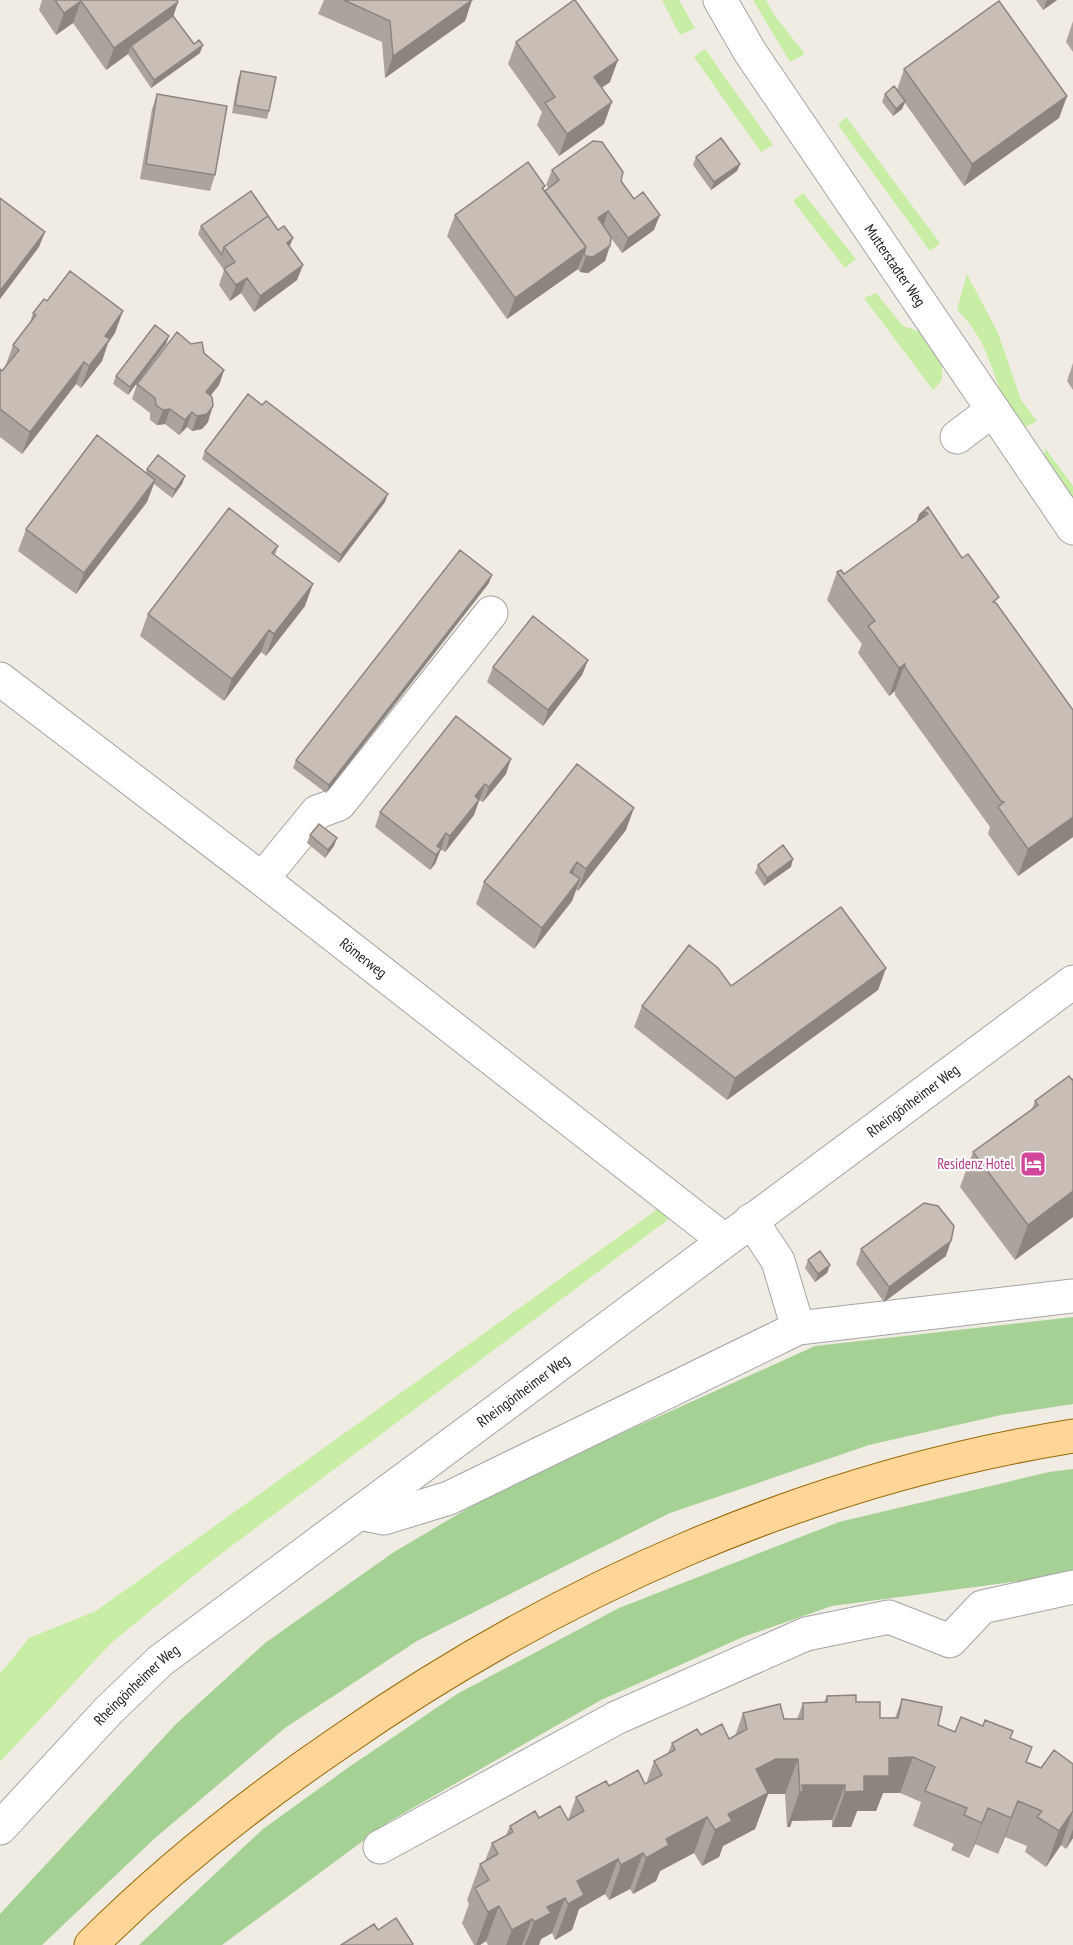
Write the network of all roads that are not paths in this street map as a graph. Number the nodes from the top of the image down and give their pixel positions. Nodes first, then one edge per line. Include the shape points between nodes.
1 (720, 0) edge
2 (993, 410) junction
3 (957, 437) dead end
4 (1073, 528) edge
5 (491, 613) dead end
6 (0, 679) edge
7 (262, 879) junction
8 (1073, 981) edge
9 (751, 1220) junction
10 (724, 1240) junction
11 (1073, 1296) edge
12 (798, 1328) junction
13 (1073, 1436) edge
14 (359, 1513) junction
15 (1073, 1587) edge
16 (0, 1828) edge
17 (380, 1847) dead end
18 (91, 1945) edge

1 - 2 street, Mutterstadter Weg via 750,52
2 - 3 street
2 - 4 street, Mutterstadter Weg
5 - 7 street via 339,804 317,812
6 - 7 street, Römerweg
7 - 10 street, Römerweg
8 - 9 street, Rheingönheimer Weg
9 - 10 street, Rheingönheimer Weg
9 - 12 street via 778,1260
10 - 14 street, Rheingönheimer Weg
11 - 12 street
12 - 14 street via 449,1498 384,1518
13 - 18 main road via 1011,1446 888,1477 791,1508 688,1546 586,1595 486,1647 396,1702 290,1776 216,1833
14 - 16 street, Rheingönheimer Weg via 160,1661
15 - 17 street via 982,1607 950,1641 889,1617 806,1634 616,1718

